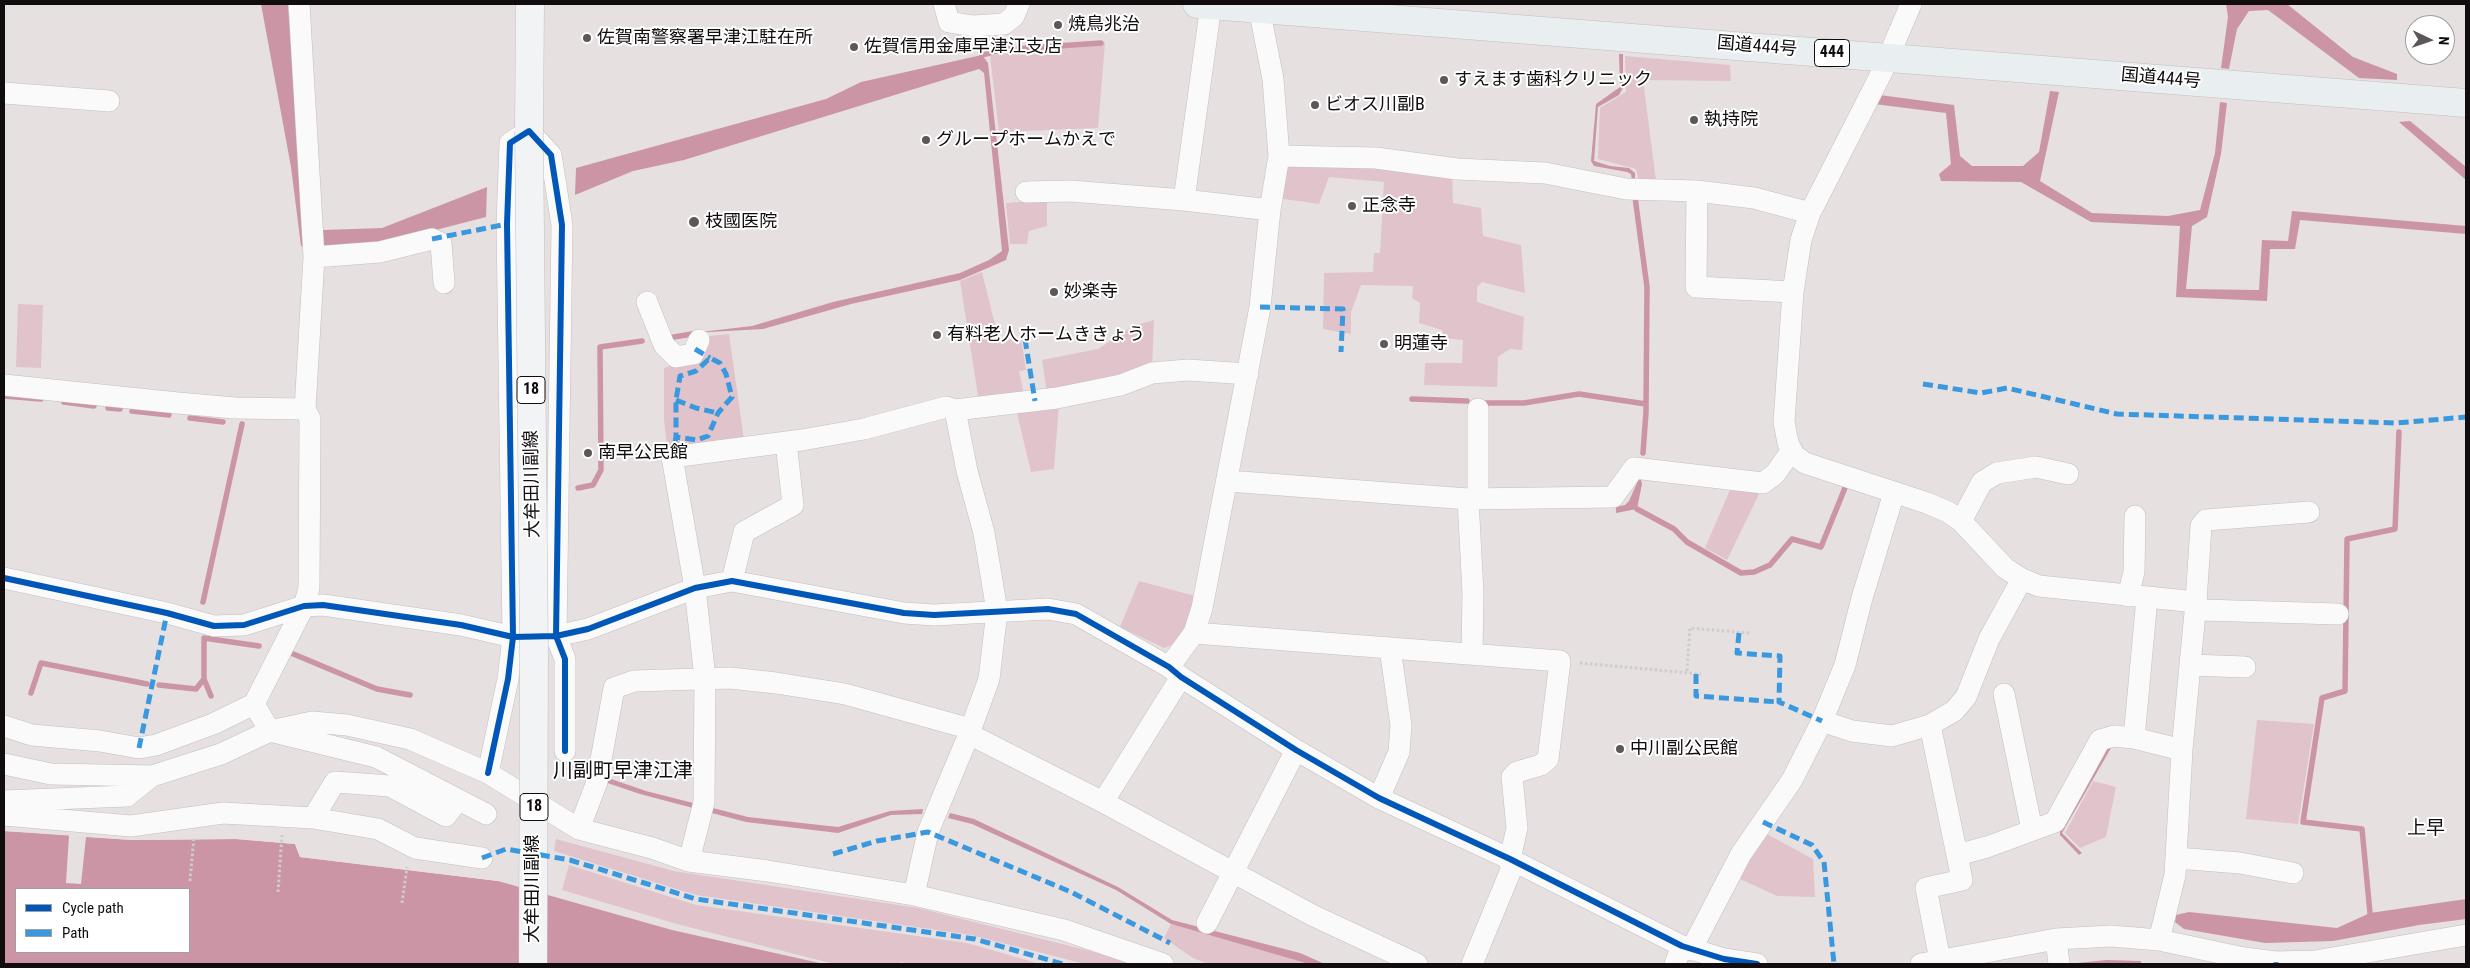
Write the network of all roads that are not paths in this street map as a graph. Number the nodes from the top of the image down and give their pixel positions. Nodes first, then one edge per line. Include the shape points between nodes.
1 (299, 4) edge
2 (530, 4) edge
3 (944, 4) edge
4 (1019, 4) edge
5 (1911, 4) edge
6 (1229, 5) edge
7 (1358, 10) edge
8 (1888, 57) junction
9 (4, 93) edge
10 (109, 101) dead end
11 (2466, 103) edge
12 (528, 131) junction
13 (1279, 156) junction
14 (1697, 191) junction
15 (1026, 192) dead end
16 (1184, 200) junction
17 (1270, 210) junction
18 (1810, 213) junction
19 (314, 257) junction
20 (444, 284) dead end
21 (1793, 292) junction
22 (647, 302) dead end
23 (699, 340) dead end
24 (1248, 374) junction
25 (4, 385) edge
26 (306, 409) junction
27 (1478, 409) dead end
28 (955, 410) junction
29 (786, 442) junction
30 (1792, 450) junction
31 (2068, 474) dead end
32 (1228, 481) junction
33 (1894, 493) junction
34 (1473, 499) junction
35 (2309, 512) dead end
36 (2135, 516) dead end
37 (1962, 521) junction
38 (4, 578) edge
39 (2022, 580) junction
40 (732, 581) junction
41 (695, 588) junction
42 (2138, 597) junction
43 (2196, 602) junction
44 (304, 606) junction
45 (997, 610) junction
46 (2338, 614) dead end
47 (1194, 633) junction
48 (556, 636) junction
49 (513, 637) junction
50 (1390, 648) junction
51 (1472, 654) junction
52 (2190, 665) junction
53 (2245, 667) dead end
54 (1175, 672) junction
55 (705, 678) junction
56 (2004, 694) dead end
57 (254, 704) junction
58 (1822, 721) junction
59 (4, 726) edge
60 (1930, 726) junction
61 (970, 731) junction
62 (270, 732) junction
63 (2134, 738) junction
64 (1296, 750) junction
65 (2182, 750) junction
66 (565, 751) dead end
67 (4, 764) edge
68 (488, 773) junction
69 (152, 776) junction
70 (1379, 798) junction
71 (458, 800) junction
72 (4, 801) edge
73 (1103, 802) junction
74 (486, 814) dead end
75 (4, 815) edge
76 (313, 818) junction
77 (579, 829) junction
78 (2032, 830) junction
79 (1957, 854) junction
80 (482, 858) dead end
81 (2177, 858) junction
82 (1510, 860) junction
83 (689, 861) junction
84 (1232, 873) junction
85 (2293, 873) dead end
86 (914, 895) junction
87 (1207, 923) dead end
88 (2466, 935) edge
89 (2056, 939) junction
90 (2159, 940) junction
91 (1682, 953) edge
92 (1931, 962) edge
93 (533, 964) edge
94 (1163, 964) edge
95 (1417, 964) edge
96 (1472, 964) edge
97 (1758, 964) edge
98 (2059, 964) edge

1 - 19 street
2 - 12 main road, 大牟田川副線 / 18
3 - 4 street via 949,22 973,26 1004,24 1014,16
5 - 8 street
6 - 7 highway, 国道444号 / 444
6 - 13 street via 1273,79
6 - 16 street
7 - 8 highway, 国道444号 / 444
8 - 11 highway, 国道444号 / 444
8 - 18 street
9 - 10 street
12 - 48 street via 552,155 562,225
12 - 49 street via 510,142 507,224
12 - 93 main road, 大牟田川副線 / 18, bridge via 534,650
13 - 14 street via 1376,158 1457,169 1545,172 1626,190
13 - 17 street
14 - 18 street via 1754,198
14 - 21 street via 1696,287
15 - 16 street via 1070,191
16 - 17 street
17 - 24 street via 1260,307
18 - 21 street via 1801,240
19 - 20 street via 380,252 432,239 440,243
19 - 26 street
21 - 30 street via 1784,422
22 - 23 street via 664,345 676,357 693,354
24 - 28 street via 1188,370 1152,374 1121,385 1057,398
24 - 32 street
25 - 26 street via 235,408
26 - 44 street via 310,419 310,588
27 - 34 street
28 - 29 street via 946,407 864,429
28 - 45 street via 984,532
29 - 40 street via 793,506 744,532
29 - 41 street via 672,457
30 - 33 street via 1805,463
30 - 34 street via 1775,474 1763,482 1634,468 1613,497
31 - 37 street via 2036,467 1997,473 1982,482
32 - 34 street
32 - 47 street
33 - 37 street via 1927,503
33 - 58 street via 1845,665
34 - 51 street
35 - 43 street via 2206,520 2200,526
36 - 42 street via 2134,572
37 - 39 street via 2005,568
38 - 44 street via 214,626 244,625
39 - 42 street via 2039,586
39 - 60 street via 1989,639 1966,697 1954,711
40 - 41 street
40 - 45 street via 904,613 934,615
41 - 48 street via 588,629
41 - 55 street
42 - 43 street
42 - 63 street
43 - 46 street via 2202,610
43 - 52 street
44 - 49 street via 323,605 461,625
44 - 57 street
45 - 54 street via 1048,609 1076,614
45 - 61 street via 989,679
47 - 50 street
47 - 54 street
48 - 49 street
48 - 66 street via 565,659
49 - 68 street via 508,679
50 - 51 street
50 - 70 street via 1400,734 1399,752
51 - 82 street via 1560,661 1548,759 1542,765 1517,772 1512,777 1516,828
52 - 53 street
52 - 65 street
54 - 64 street
54 - 73 street
55 - 61 street via 776,683 845,694
55 - 77 street via 634,681 614,688 599,777
55 - 83 street via 703,808
56 - 78 street
57 - 59 street via 213,724 139,748 32,735
57 - 62 street
58 - 60 street via 1852,731 1892,736
58 - 91 street via 1792,780 1741,854
60 - 79 street
61 - 73 street
61 - 86 street via 928,832
62 - 68 street via 312,722 348,724 410,739
62 - 69 street via 221,754
62 - 71 street via 376,757
63 - 65 street
63 - 78 street via 2114,736 2100,740 2055,822
64 - 70 street
64 - 84 street
65 - 81 street
67 - 69 street via 51,774
68 - 77 street
69 - 72 street via 127,796
70 - 82 street
71 - 74 street
71 - 76 street via 446,816 390,786 335,782
73 - 84 street
75 - 76 street via 131,826 223,813
76 - 80 street via 378,829 415,848
77 - 83 street
78 - 79 street
79 - 92 street via 1962,880 1926,888
81 - 85 street via 2240,863
81 - 90 street
82 - 91 street
82 - 96 street via 1511,870
83 - 86 street
84 - 87 street
84 - 95 street
86 - 94 street via 1064,930
88 - 90 street via 2315,961 2244,958
89 - 90 street via 2111,936
89 - 92 street
89 - 98 street
91 - 97 street

